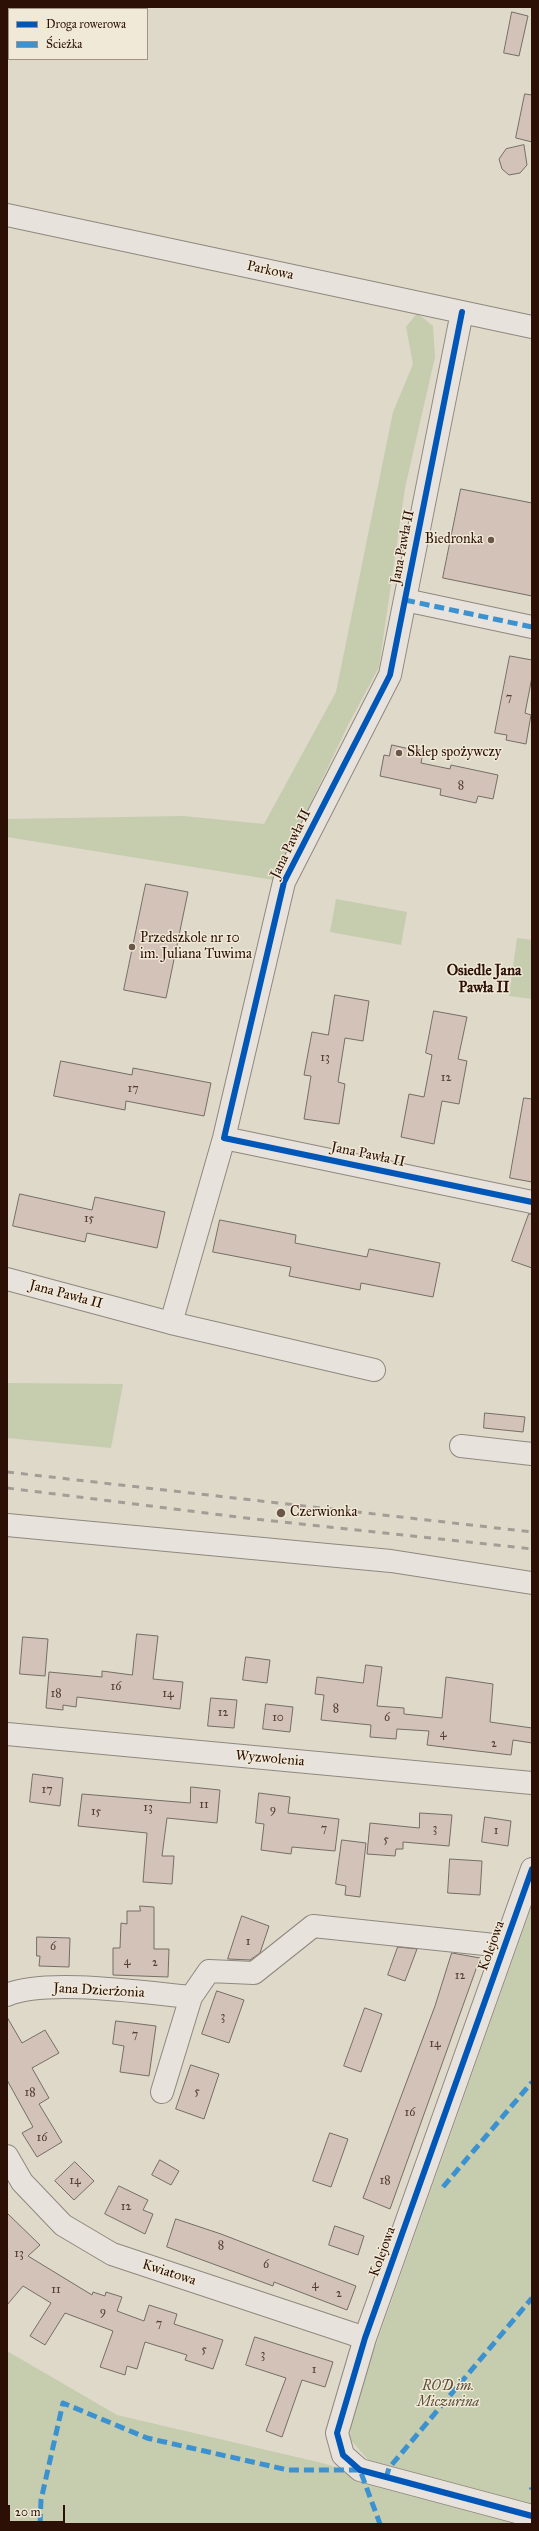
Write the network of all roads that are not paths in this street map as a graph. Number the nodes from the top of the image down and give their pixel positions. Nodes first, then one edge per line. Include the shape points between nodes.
1 (7, 215) edge
2 (462, 312) junction
3 (532, 327) edge
4 (405, 600) junction
5 (532, 627) edge
6 (224, 1138) junction
7 (532, 1202) edge
8 (7, 1279) edge
9 (171, 1323) junction
10 (374, 1370) dead end
11 (461, 1446) dead end
12 (532, 1454) edge
13 (7, 1525) edge
14 (532, 1583) edge
15 (7, 1734) edge
16 (532, 1784) edge
17 (532, 1869) edge
18 (504, 1946) junction
19 (7, 1995) edge
20 (191, 1997) junction
21 (162, 2092) dead end
22 (7, 2156) edge
23 (365, 2338) junction
24 (532, 2516) edge

1 - 2 street, Parkowa
2 - 3 street, Parkowa
2 - 4 street, Jana Pawła II
4 - 5 street
4 - 6 street, Jana Pawła II via 390,674 284,882
6 - 7 street, Jana Pawła II
6 - 9 street, Jana Pawła II
8 - 9 street, Jana Pawła II
9 - 10 street, Jana Pawła II
11 - 12 street
13 - 14 street via 391,1561
15 - 16 street, Wyzwolenia
17 - 18 street, Kolejowa
18 - 20 street via 313,1926 254,1973 208,1971
18 - 23 street, Kolejowa
19 - 20 street, Jana Dzierżonia via 16,1990 74,1987
20 - 21 street
22 - 23 street, Kwiatowa via 22,2182 63,2225 112,2254
23 - 24 street, Kolejowa via 337,2433 343,2455 360,2470

